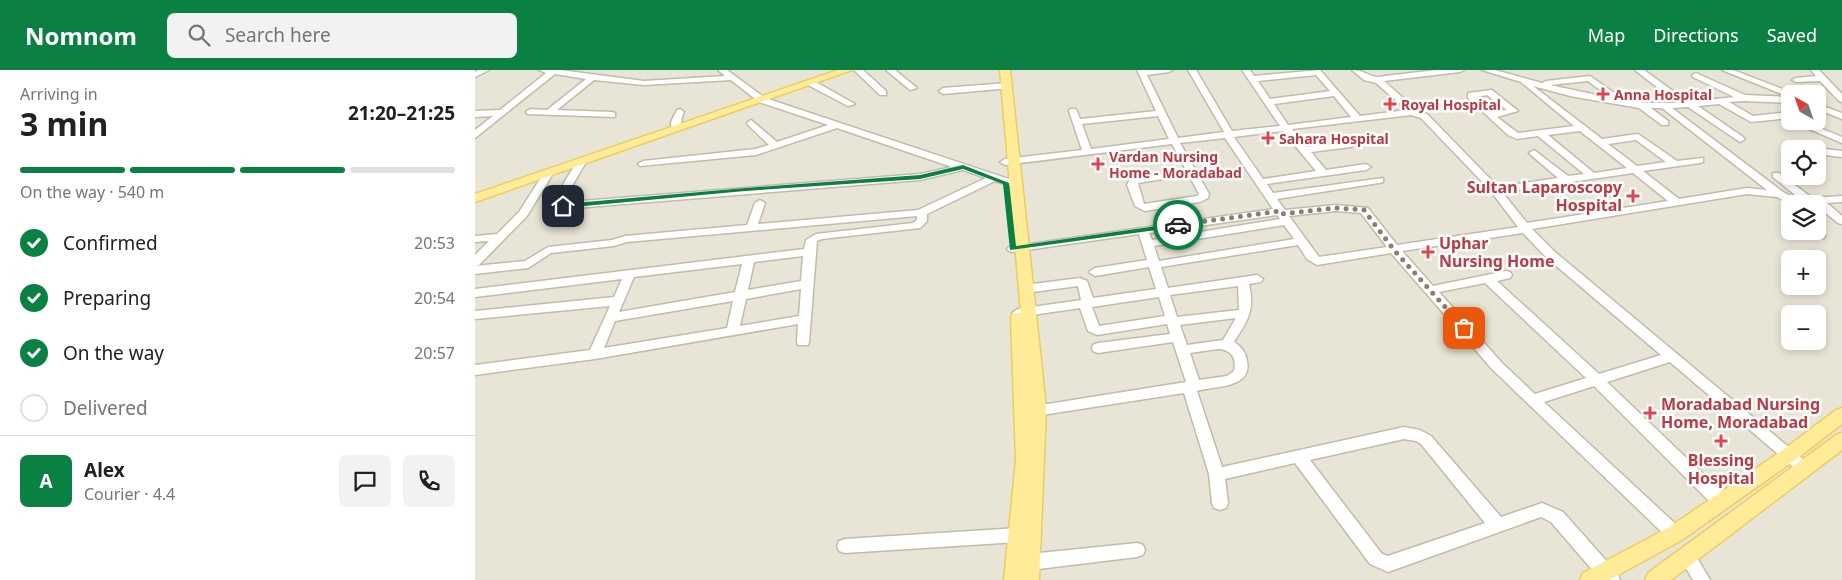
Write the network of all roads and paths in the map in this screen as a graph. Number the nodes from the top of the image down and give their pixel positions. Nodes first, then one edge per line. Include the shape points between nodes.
1 (485, 70) edge
2 (543, 70) edge
3 (722, 70) edge
4 (847, 70) edge
5 (858, 70) edge
6 (891, 70) edge
7 (995, 70) edge
8 (1005, 70) edge
9 (1169, 70) edge
10 (1192, 70) edge
11 (1246, 70) edge
12 (1356, 70) edge
13 (1460, 70) edge
14 (1486, 70) edge
15 (1639, 70) edge
16 (1731, 70) edge
17 (1815, 70) edge
18 (554, 71) edge
19 (1142, 71) edge
20 (1317, 71) edge
21 (475, 75) edge
22 (1696, 75) dead end
23 (593, 78) junction
24 (731, 78) junction
25 (1821, 78) junction
26 (1252, 79) junction
27 (1521, 80) junction
28 (1796, 80) dead end
29 (1379, 81) junction
30 (811, 83) junction
31 (1538, 84) junction
32 (1002, 86) junction
33 (913, 88) dead end
34 (1831, 88) junction
35 (1842, 88) edge
36 (1781, 91) edge
37 (943, 92) dead end
38 (883, 93) dead end
39 (1336, 94) junction
40 (1743, 98) junction
41 (1842, 99) edge
42 (762, 100) junction
43 (1781, 100) edge
44 (1721, 101) junction
45 (1268, 102) junction
46 (1624, 103) junction
47 (851, 104) dead end
48 (1641, 105) junction
49 (1688, 105) junction
50 (1663, 106) junction
51 (1826, 110) edge
52 (1073, 111) dead end
53 (530, 112) dead end
54 (551, 112) junction
55 (680, 112) dead end
56 (502, 113) junction
57 (1162, 113) junction
58 (1415, 113) junction
59 (475, 114) edge
60 (1491, 115) dead end
61 (612, 116) dead end
62 (1781, 116) edge
63 (1842, 116) edge
64 (1358, 119) junction
65 (1077, 122) junction
66 (751, 123) dead end
67 (1665, 123) dead end
68 (837, 125) junction
69 (1287, 128) junction
70 (1583, 128) junction
71 (675, 129) junction
72 (1817, 130) edge
73 (1541, 134) junction
74 (475, 135) edge
75 (1229, 135) junction
76 (1740, 139) dead end
77 (1842, 140) edge
78 (1175, 142) junction
79 (1599, 142) junction
80 (1351, 144) dead end
81 (776, 146) junction
82 (1305, 150) junction
83 (1088, 152) junction
84 (1826, 152) edge
85 (1534, 153) dead end
86 (1842, 154) edge
87 (1570, 158) junction
88 (1700, 160) dead end
89 (1544, 161) junction
90 (581, 162) junction
91 (1010, 162) junction
92 (643, 164) dead end
93 (1675, 164) junction
94 (963, 167) junction
95 (1366, 167) dead end
96 (1634, 170) junction
97 (1193, 172) junction
98 (1323, 173) junction
99 (547, 175) junction
100 (1776, 175) dead end
101 (1592, 176) junction
102 (1379, 180) dead end
103 (1566, 180) junction
104 (1006, 182) junction
105 (1260, 182) junction
106 (1333, 187) junction
107 (1496, 190) junction
108 (1775, 194) junction
109 (1805, 195) edge
110 (1270, 197) junction
111 (1781, 197) edge
112 (475, 198) edge
113 (1781, 200) edge
114 (1842, 200) edge
115 (1826, 201) edge
116 (1676, 202) junction
117 (760, 204) dead end
118 (1826, 210) edge
119 (922, 212) junction
120 (1283, 215) junction
121 (1842, 221) edge
122 (751, 228) junction
123 (1525, 228) junction
124 (1143, 230) junction
125 (500, 238) junction
126 (475, 239) edge
127 (1300, 241) junction
128 (1147, 244) junction
129 (1017, 248) junction
130 (1394, 250) junction
131 (810, 252) junction
132 (749, 259) junction
133 (475, 262) edge
134 (1154, 264) junction
135 (475, 270) edge
136 (1095, 272) dead end
137 (630, 274) junction
138 (1506, 275) dead end
139 (1257, 279) dead end
140 (1488, 279) junction
141 (1243, 281) junction
142 (807, 284) junction
143 (1025, 289) junction
144 (1430, 290) junction
145 (475, 293) edge
146 (1163, 293) junction
147 (741, 294) junction
148 (619, 302) junction
149 (1086, 303) junction
150 (1022, 312) junction
151 (1245, 313) junction
152 (475, 315) edge
153 (611, 318) junction
154 (805, 319) junction
155 (1172, 321) junction
156 (732, 331) junction
157 (803, 342) dead end
158 (1180, 344) junction
159 (1226, 344) junction
160 (1098, 348) dead end
161 (595, 354) junction
162 (1671, 357) junction
163 (475, 370) edge
164 (1597, 380) junction
165 (1191, 388) junction
166 (1532, 400) junction
167 (1031, 412) junction
168 (1842, 415) edge
169 (1841, 442) edge
170 (1789, 455) junction
171 (1299, 457) junction
172 (1805, 468) junction
173 (1217, 474) junction
174 (1721, 502) junction
175 (1220, 503) dead end
176 (1027, 506) junction
177 (1497, 525) junction
178 (1675, 534) junction
179 (1018, 535) junction
180 (845, 546) dead end
181 (1137, 550) dead end
182 (1687, 556) junction
183 (1030, 562) junction
184 (1602, 577) edge
185 (1014, 580) edge
186 (1029, 580) edge
187 (1655, 580) edge
188 (1702, 580) edge

1 - 21 street
2 - 18 street
3 - 24 street
4 - 30 main road
5 - 38 street
6 - 33 street
7 - 32 main road
8 - 32 main road
9 - 19 street
10 - 75 street
11 - 26 street
12 - 29 street
13 - 29 street
14 - 27 street
15 - 49 street
16 - 36 street
17 - 25 street
18 - 23 street
18 - 56 street
19 - 57 street
20 - 26 street
20 - 39 street
22 - 40 street
23 - 24 street via 644,83
23 - 54 street
24 - 42 street
25 - 28 street
25 - 34 street
26 - 45 street
27 - 31 street
27 - 70 street
29 - 58 street
30 - 42 main road
30 - 47 street
31 - 46 street
31 - 46 street via 1590,78
32 - 37 street
32 - 91 main road
34 - 35 street
34 - 41 street
39 - 45 street
39 - 64 street
40 - 43 street
40 - 44 street
42 - 68 street
42 - 71 main road
44 - 49 street
44 - 62 street via 1751,119
45 - 69 street
46 - 48 street
48 - 50 street
48 - 67 street
49 - 50 street
49 - 76 street
50 - 108 street
51 - 63 street
52 - 65 street
53 - 54 street
54 - 61 street
55 - 71 street
56 - 59 street
56 - 74 street
57 - 65 street
57 - 78 street
58 - 64 street
58 - 107 street via 1424,116
60 - 73 street via 1513,135
64 - 69 street
65 - 83 street
66 - 81 street
68 - 81 street
68 - 94 street
69 - 75 street
69 - 82 street
70 - 73 street
70 - 79 street
71 - 90 main road
72 - 77 street
73 - 87 street
75 - 78 street
75 - 105 street
78 - 83 street
78 - 97 street
79 - 93 street via 1638,137
79 - 96 street
80 - 82 street
81 - 92 street via 748,153
82 - 98 street
83 - 91 street
84 - 86 street
85 - 89 street
87 - 89 street
87 - 101 street
88 - 93 street
89 - 103 street
90 - 94 street via 567,186 563,206 920,177
90 - 99 main road
91 - 104 main road
93 - 96 street
94 - 104 street
95 - 98 street
96 - 101 street
96 - 116 street
97 - 97 street via 1134,182 1132,185 1140,206 1145,208 1203,198
98 - 105 street
98 - 106 street
99 - 112 main road
99 - 125 street via 523,214
100 - 109 street
101 - 103 street
102 - 106 street
103 - 107 street
104 - 119 street
104 - 129 main road
105 - 110 street
106 - 110 street
107 - 123 street
108 - 111 street
108 - 113 street
108 - 116 street via 1747,191
110 - 120 street
114 - 115 street
116 - 123 street
117 - 122 street
118 - 121 street
119 - 122 street
119 - 131 street via 922,221 916,226 816,238 810,242
120 - 124 street
120 - 127 street
120 - 128 street
120 - 130 street via 1336,208 1361,209 1366,211
122 - 135 street via 625,239 547,250 528,264
123 - 130 street
123 - 162 street
124 - 128 street
124 - 129 street
125 - 126 street
125 - 133 street
127 - 130 street via 1313,259 1320,261
127 - 134 street
128 - 134 street
129 - 143 main road
129 - 150 main road
130 - 144 street
131 - 132 street
131 - 142 street
132 - 137 street
132 - 147 street
134 - 136 street
134 - 146 street
137 - 145 street
137 - 148 street
138 - 140 street
139 - 141 street
140 - 144 street
140 - 164 street
141 - 146 street
141 - 151 street via 1247,300
142 - 147 street
142 - 154 street
143 - 149 street via 1081,282
143 - 150 main road
144 - 166 street via 1497,366
146 - 149 street
146 - 155 street
147 - 153 street
147 - 156 street
148 - 152 street
148 - 153 street
149 - 150 street
149 - 155 street via 1092,328 1097,331
150 - 167 main road
151 - 155 street
151 - 159 street
153 - 161 street
154 - 156 street
154 - 157 street
155 - 158 street
156 - 161 street
158 - 159 street
158 - 160 street
158 - 165 street
159 - 165 street via 1236,350 1241,363 1240,373 1226,382
161 - 163 street
162 - 164 street
162 - 170 street
164 - 166 street
164 - 174 street
165 - 167 street
165 - 173 street
166 - 178 street
167 - 176 main road via 1025,460
168 - 170 main road
169 - 172 main road
170 - 172 street
170 - 174 main road
171 - 173 street
171 - 177 street via 1404,433 1420,436
171 - 177 street via 1376,559 1382,562 1388,564
172 - 182 main road
173 - 175 street
174 - 178 main road
176 - 179 main road
176 - 183 main road
177 - 184 street via 1536,511 1548,512 1557,517
178 - 184 main road
179 - 180 street
179 - 185 main road
181 - 183 street
182 - 187 main road
182 - 188 street
183 - 186 main road

